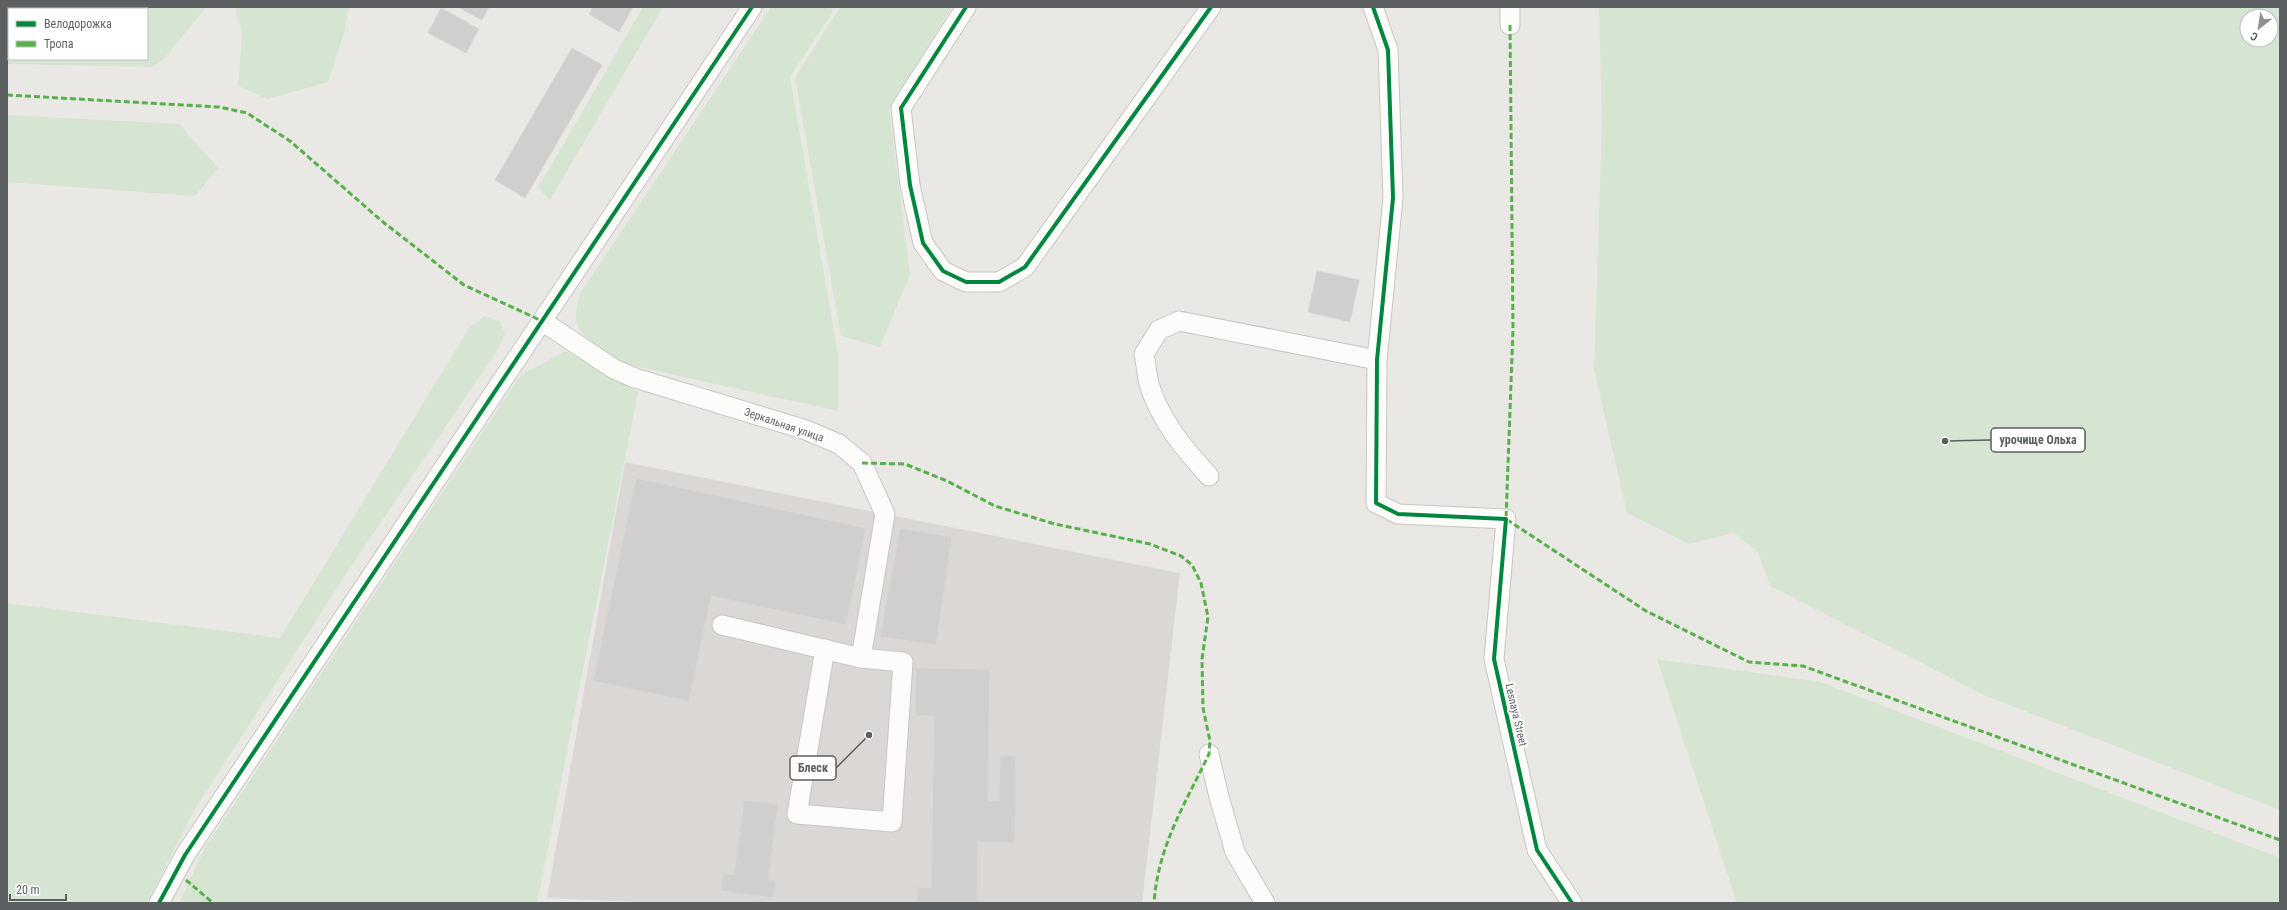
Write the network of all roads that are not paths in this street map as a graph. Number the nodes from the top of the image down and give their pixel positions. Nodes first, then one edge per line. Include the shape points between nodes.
1 (752, 7) edge
2 (966, 7) edge
3 (1211, 7) edge
4 (1373, 7) edge
5 (542, 321) junction
6 (1377, 360) junction
7 (1209, 476) dead end
8 (722, 625) dead end
9 (825, 649) junction
10 (861, 658) junction
11 (1209, 754) dead end
12 (159, 903) edge
13 (1265, 903) edge
14 (1572, 903) edge

1 - 5 street
2 - 3 street via 901,108 910,185 923,243 943,271 966,282 999,282 1025,267
4 - 6 street via 1388,50 1393,198
5 - 10 street, Зеркальная улица via 614,369 635,378 806,430 839,444 862,463 885,514
5 - 12 street via 185,855
6 - 7 street via 1179,321 1159,330 1144,354 1149,384 1164,419 1184,449
6 - 14 street, Lesnaya Street via 1376,503 1398,514 1506,519 1494,659 1537,850
8 - 9 street
9 - 10 street
9 - 10 street via 797,814 892,822 903,662
11 - 13 street via 1236,852

